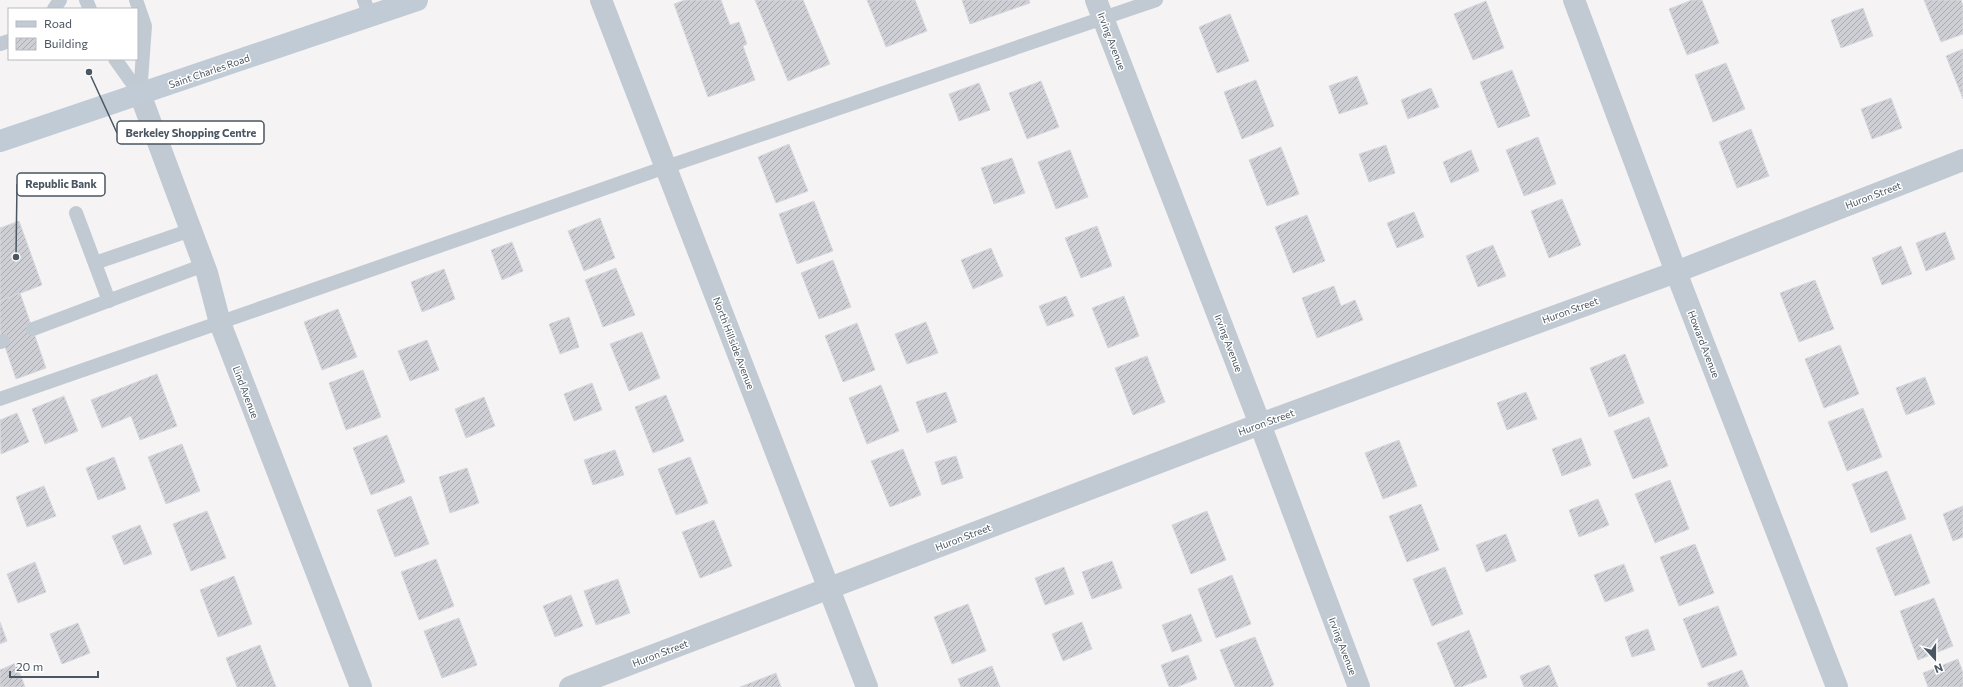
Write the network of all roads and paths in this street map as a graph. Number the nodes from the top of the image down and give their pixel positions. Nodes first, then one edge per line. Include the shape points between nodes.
1 (136, 0) edge
2 (417, 0) edge
3 (601, 0) edge
4 (1156, 0) edge
5 (1574, 0) edge
6 (367, 8) edge
7 (1100, 10) edge
8 (116, 60) edge
9 (140, 94) junction
10 (0, 141) edge
11 (1963, 160) edge
12 (666, 168) junction
13 (76, 213) dead end
14 (191, 230) junction
15 (95, 263) junction
16 (204, 265) junction
17 (1676, 272) junction
18 (109, 300) junction
19 (220, 324) junction
20 (33, 329) dead end
21 (0, 399) edge
22 (1260, 424) junction
23 (829, 588) junction
24 (361, 687) edge
25 (570, 687) edge
26 (867, 687) edge
27 (1359, 687) edge
28 (1837, 687) edge

1 - 9 lane via 145,26
2 - 6 main road, Saint Charles Road
3 - 12 street, North Hillside Avenue
4 - 7 lane
5 - 17 street, Howard Avenue
6 - 9 main road, Saint Charles Road
7 - 12 lane
7 - 22 street, Irving Avenue
8 - 9 lane
9 - 10 main road, Saint Charles Road
9 - 14 street, Lind Avenue
11 - 17 street, Huron Street
12 - 19 lane
12 - 23 street, North Hillside Avenue
13 - 15 lane
14 - 15 lane
14 - 16 street, Lind Avenue
15 - 18 lane
16 - 18 lane
16 - 19 street, Lind Avenue
17 - 22 street, Huron Street
17 - 28 street, Howard Avenue
18 - 20 lane
19 - 21 lane
19 - 24 street, Lind Avenue
22 - 23 street, Huron Street
22 - 27 street, Irving Avenue
23 - 25 street, Huron Street
23 - 26 street, North Hillside Avenue

